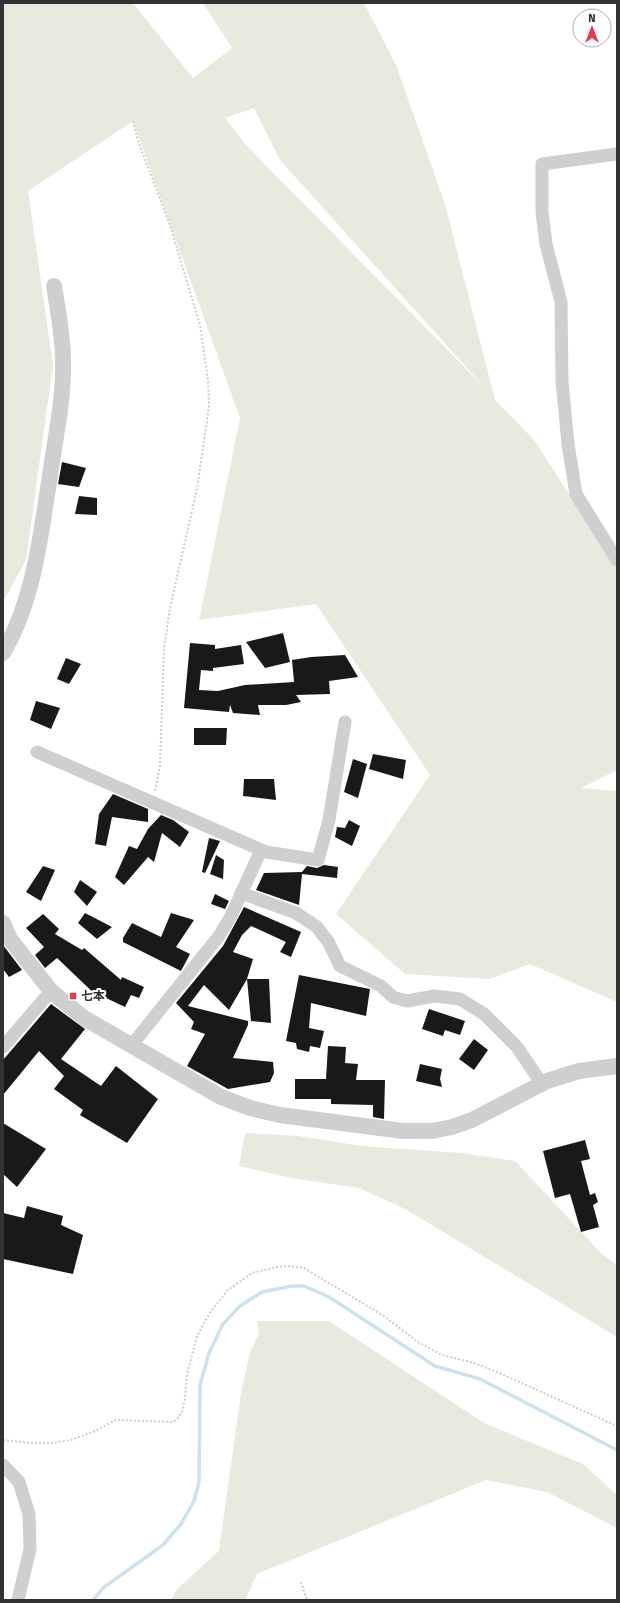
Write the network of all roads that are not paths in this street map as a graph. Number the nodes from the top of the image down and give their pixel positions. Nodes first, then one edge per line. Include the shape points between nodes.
1 (617, 154) edge
2 (54, 286) dead end
3 (617, 560) edge
4 (3, 653) edge
5 (345, 722) dead end
6 (37, 752) dead end
7 (261, 850) junction
8 (241, 893) junction
9 (3, 923) edge
10 (51, 990) junction
11 (131, 1046) junction
12 (3, 1047) edge
13 (617, 1066) edge
14 (542, 1084) junction
15 (3, 1465) edge
16 (18, 1600) edge

1 - 3 street via 542,164 542,212 546,244 561,302 562,381 576,494
2 - 4 street via 61,326 62,394 33,572 25,602
5 - 7 street via 329,820 318,860
6 - 7 street
7 - 8 street
8 - 11 street via 219,936
8 - 14 street via 296,914 317,927 329,943 340,966 381,986 393,997 406,1001 434,996 460,999 484,1014 517,1047
9 - 10 street via 10,939
10 - 11 street via 84,1018
10 - 12 street
11 - 14 street via 221,1096 250,1108 280,1115 403,1131 432,1131 452,1127 472,1120
13 - 14 street via 579,1071
15 - 16 street via 19,1482 29,1514 30,1549

